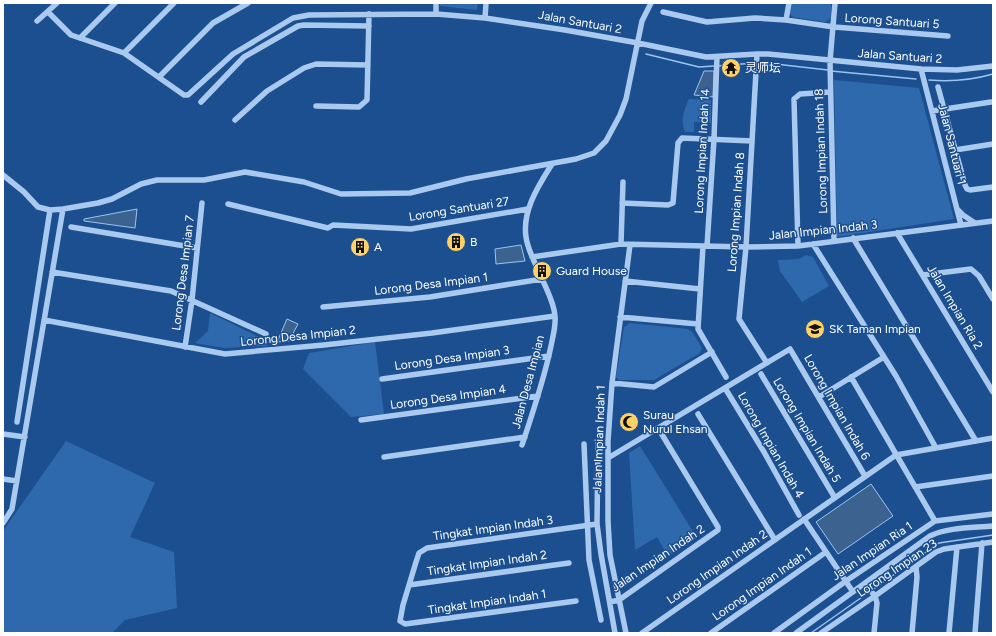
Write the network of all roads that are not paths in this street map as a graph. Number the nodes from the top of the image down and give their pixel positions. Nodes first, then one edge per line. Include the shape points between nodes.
1 (57, 3) edge
2 (115, 3) edge
3 (174, 3) edge
4 (248, 3) edge
5 (436, 3) edge
6 (486, 3) edge
7 (651, 3) edge
8 (789, 3) edge
9 (835, 3) edge
10 (48, 12) junction
11 (663, 12) dead end
12 (369, 14) junction
13 (436, 14) junction
14 (485, 18) junction
15 (786, 20) junction
16 (37, 21) dead end
17 (369, 26) junction
18 (834, 27) junction
19 (948, 36) dead end
20 (80, 38) junction
21 (638, 43) junction
22 (831, 52) junction
23 (124, 53) junction
24 (756, 56) junction
25 (717, 59) junction
26 (818, 60) junction
27 (830, 61) junction
28 (842, 62) junction
29 (368, 65) junction
30 (993, 66) edge
31 (922, 70) junction
32 (159, 77) junction
33 (938, 87) dead end
34 (830, 92) junction
35 (201, 102) dead end
36 (991, 102) dead end
37 (316, 106) dead end
38 (944, 109) junction
39 (932, 111) junction
40 (235, 120) dead end
41 (714, 139) junction
42 (752, 141) junction
43 (993, 144) edge
44 (955, 150) junction
45 (552, 164) junction
46 (3, 175) edge
47 (623, 182) dead end
48 (993, 187) edge
49 (202, 203) dead end
50 (622, 203) junction
51 (228, 204) dead end
52 (62, 209) junction
53 (528, 209) junction
54 (957, 209) junction
55 (50, 210) junction
56 (993, 221) edge
57 (975, 223) junction
58 (961, 225) junction
59 (71, 227) dead end
60 (897, 233) junction
61 (853, 238) junction
62 (834, 241) junction
63 (621, 244) junction
64 (630, 244) junction
65 (813, 244) junction
66 (705, 246) junction
67 (798, 246) junction
68 (746, 247) junction
69 (197, 248) junction
70 (532, 257) junction
71 (52, 272) junction
72 (923, 275) junction
73 (542, 279) junction
74 (625, 281) junction
75 (700, 289) junction
76 (993, 299) edge
77 (192, 300) junction
78 (323, 307) dead end
79 (555, 316) junction
80 (620, 317) junction
81 (44, 320) junction
82 (698, 324) junction
83 (266, 334) dead end
84 (185, 347) junction
85 (712, 352) junction
86 (549, 356) junction
87 (884, 357) junction
88 (767, 363) junction
89 (761, 374) dead end
90 (726, 377) dead end
91 (851, 377) junction
92 (382, 379) dead end
93 (612, 384) junction
94 (725, 388) junction
95 (993, 392) edge
96 (538, 396) junction
97 (819, 397) junction
98 (698, 414) dead end
99 (361, 420) dead end
100 (17, 422) dead end
101 (658, 428) junction
102 (3, 434) edge
103 (25, 437) junction
104 (525, 437) junction
105 (993, 438) edge
106 (976, 441) junction
107 (598, 442) dead end
108 (584, 444) dead end
109 (522, 445) dead end
110 (936, 448) junction
111 (896, 455) junction
112 (384, 458) dead end
113 (608, 458) junction
114 (865, 476) junction
115 (993, 476) edge
116 (3, 479) edge
117 (17, 481) junction
118 (915, 487) junction
119 (835, 498) junction
120 (798, 514) dead end
121 (993, 514) edge
122 (804, 519) junction
123 (935, 521) junction
124 (3, 523) edge
125 (597, 524) junction
126 (586, 526) junction
127 (993, 526) edge
128 (775, 540) junction
129 (993, 542) edge
130 (982, 543) junction
131 (957, 547) junction
132 (826, 552) junction
133 (569, 563) dead end
134 (916, 567) junction
135 (846, 581) junction
136 (409, 585) junction
137 (870, 590) junction
138 (853, 592) junction
139 (619, 600) junction
140 (576, 601) dead end
141 (610, 602) junction
142 (601, 620) dead end
143 (402, 623) joint
144 (615, 633) edge
145 (626, 633) edge
146 (642, 633) edge
147 (711, 633) edge
148 (774, 633) edge
149 (796, 633) edge
150 (821, 633) edge
151 (874, 633) edge
152 (912, 633) edge
153 (950, 633) edge
154 (975, 633) edge

1 - 10 street
2 - 20 street
3 - 23 street
4 - 32 street via 213,22
5 - 13 street
6 - 14 street
7 - 21 street via 642,21
8 - 15 street
9 - 18 street, Lorong Impian Indah 18
10 - 16 street
10 - 20 street via 71,35
11 - 15 street, Lorong Santuari 5 via 707,22 755,18
12 - 13 street, Jalan Santuari 2
12 - 17 street
12 - 32 street, Jalan Santuari 2 via 310,15 293,18 233,54 188,95 184,95
13 - 14 street, Jalan Santuari 2
14 - 21 street, Jalan Santuari 2
15 - 18 street, Lorong Santuari 5
17 - 29 street
17 - 35 street via 298,26 244,57
18 - 19 street, Lorong Santuari 5
18 - 22 street, Lorong Impian Indah 18
20 - 23 street
21 - 25 street, Jalan Santuari 2
21 - 45 street via 626,99 606,141 594,153
22 - 26 street
22 - 27 street, Lorong Impian Indah 18
22 - 28 street
23 - 32 street
24 - 25 street, Jalan Santuari 2
24 - 26 street, Jalan Santuari 2
24 - 42 street, Lorong Impian Indah 8
25 - 41 street, Lorong Impian Indah 14
26 - 27 street, Jalan Santuari 2
27 - 28 street, Jalan Santuari 2
27 - 34 street, Lorong Impian Indah 18
28 - 31 street, Jalan Santuari 2
29 - 37 street via 365,103 359,107
29 - 40 street via 310,66 267,91
30 - 31 street, Jalan Santuari 2
31 - 39 street, Jalan Santuari 1
33 - 38 street
34 - 62 street, Lorong Impian Indah 18
34 - 67 street via 800,94 794,99
36 - 38 street
38 - 39 street
38 - 44 street
39 - 54 street, Jalan Santuari 1
41 - 42 street
41 - 50 street via 682,138 678,143 673,203 668,206
41 - 66 street, Lorong Impian Indah 14
42 - 68 street, Lorong Impian Indah 8
43 - 44 street
44 - 48 street via 967,189
45 - 52 street via 410,193 341,194 304,182 245,172 204,180 157,180 141,184 112,199
45 - 53 street
46 - 55 street via 38,207
47 - 50 street
49 - 69 street, Lorong Desa Impian 7
50 - 63 street
51 - 53 street, Lorong Santuari 27 via 328,228 334,226 411,229
52 - 55 street
52 - 71 street
53 - 70 street, Jalan Desa Impian via 526,235
54 - 57 street
54 - 58 street, Jalan Santuari 1
55 - 100 street
56 - 57 street, Jalan Impian Indah 3
57 - 58 street, Jalan Impian Indah 3
58 - 60 street, Jalan Impian Indah 3
59 - 69 street
60 - 61 street, Jalan Impian Indah 3
60 - 72 street, Jalan Impian Ria 2
61 - 62 street, Jalan Impian Indah 3
61 - 106 street
62 - 65 street, Jalan Impian Indah 3
63 - 64 street, Jalan Impian Indah 3
63 - 70 street, Jalan Impian Indah 3
64 - 66 street, Jalan Impian Indah 3
64 - 74 street, Jalan Impian Indah 1
65 - 67 street, Jalan Impian Indah 3
65 - 87 street
66 - 68 street, Jalan Impian Indah 3
66 - 75 street, Lorong Impian Indah 14
67 - 68 street, Jalan Impian Indah 3
68 - 88 street, Lorong Impian Indah 8 via 739,319
69 - 77 street, Lorong Desa Impian 7
70 - 73 street, Jalan Desa Impian
71 - 77 street via 171,291
71 - 81 street
72 - 76 street via 970,269 979,276
72 - 95 street, Jalan Impian Ria 2
73 - 78 street, Lorong Desa Impian 1 via 430,297
73 - 79 street, Jalan Desa Impian
74 - 75 street
74 - 80 street, Jalan Impian Indah 1
75 - 82 street, Lorong Impian Indah 14
77 - 83 street
77 - 84 street, Lorong Desa Impian 7
79 - 84 street, Lorong Desa Impian 2 via 432,333 225,354
79 - 86 street, Jalan Desa Impian
80 - 82 street
80 - 93 street, Jalan Impian Indah 1
81 - 84 street, Lorong Desa Impian 2
81 - 103 street
82 - 85 street via 698,329
85 - 90 street
85 - 93 street via 654,386
86 - 92 street, Lorong Desa Impian 3
86 - 96 street, Jalan Desa Impian
87 - 91 street
87 - 110 street
88 - 94 street
88 - 97 street, Lorong Impian Indah 6 via 790,349
89 - 119 street, Lorong Impian Indah 5
91 - 97 street
91 - 111 street
93 - 113 street, Jalan Impian Indah 1
94 - 101 street
94 - 120 street, Lorong Impian Indah 4
96 - 99 street, Lorong Desa Impian 4
96 - 104 street, Jalan Desa Impian
97 - 114 street, Lorong Impian Indah 6
98 - 128 street
101 - 113 street
101 - 139 street, Jalan Impian Indah 2 via 718,530
102 - 103 street
103 - 117 street
104 - 109 street, Jalan Desa Impian
104 - 112 street
105 - 106 street
106 - 110 street
107 - 125 street, Jalan Impian Indah 1
108 - 126 street, Jalan Impian Indah 1
110 - 111 street
111 - 114 street, Lorong Impian Indah 2
111 - 118 street
113 - 139 street, Jalan Impian Indah 1 via 610,555
114 - 119 street, Lorong Impian Indah 2
115 - 118 street
116 - 117 street
117 - 124 street via 12,509
118 - 123 street
119 - 122 street, Lorong Impian Indah 2
121 - 123 street, Jalan Impian Ria 1
122 - 128 street, Lorong Impian Indah 2
122 - 132 street
123 - 135 street, Jalan Impian Ria 1
125 - 126 street, Tingkat Impian Indah 3
125 - 141 street, Jalan Impian Indah 1
126 - 136 street, Tingkat Impian Indah 3 via 427,548 419,553
126 - 142 street, Jalan Impian Indah 1 via 589,560
127 - 137 street, Jalan Impian Ria 1 via 937,532
128 - 146 street, Lorong Impian Indah 2
129 - 130 street, Lorong Impian 23
130 - 131 street, Lorong Impian 23
130 - 154 street
131 - 134 street, Lorong Impian 23 via 936,552
131 - 153 street
132 - 135 street
132 - 147 street, Lorong Impian Indah 1
133 - 136 street, Tingkat Impian Indah 2
134 - 137 street, Lorong Impian 23
134 - 152 street
135 - 138 street
135 - 148 street, Jalan Impian Ria 1
136 - 143 street, Tingkat Impian Indah 3 via 400,621
137 - 138 street, Jalan Impian Ria 1
137 - 150 street, Lorong Impian 23
137 - 151 street via 878,603
138 - 149 street, Jalan Impian Ria 1
139 - 141 street, Jalan Impian Indah 2
139 - 145 street, Jalan Impian Indah 1
140 - 143 street, Tingkat Impian Indah 1
141 - 144 street, Jalan Impian Indah 1

